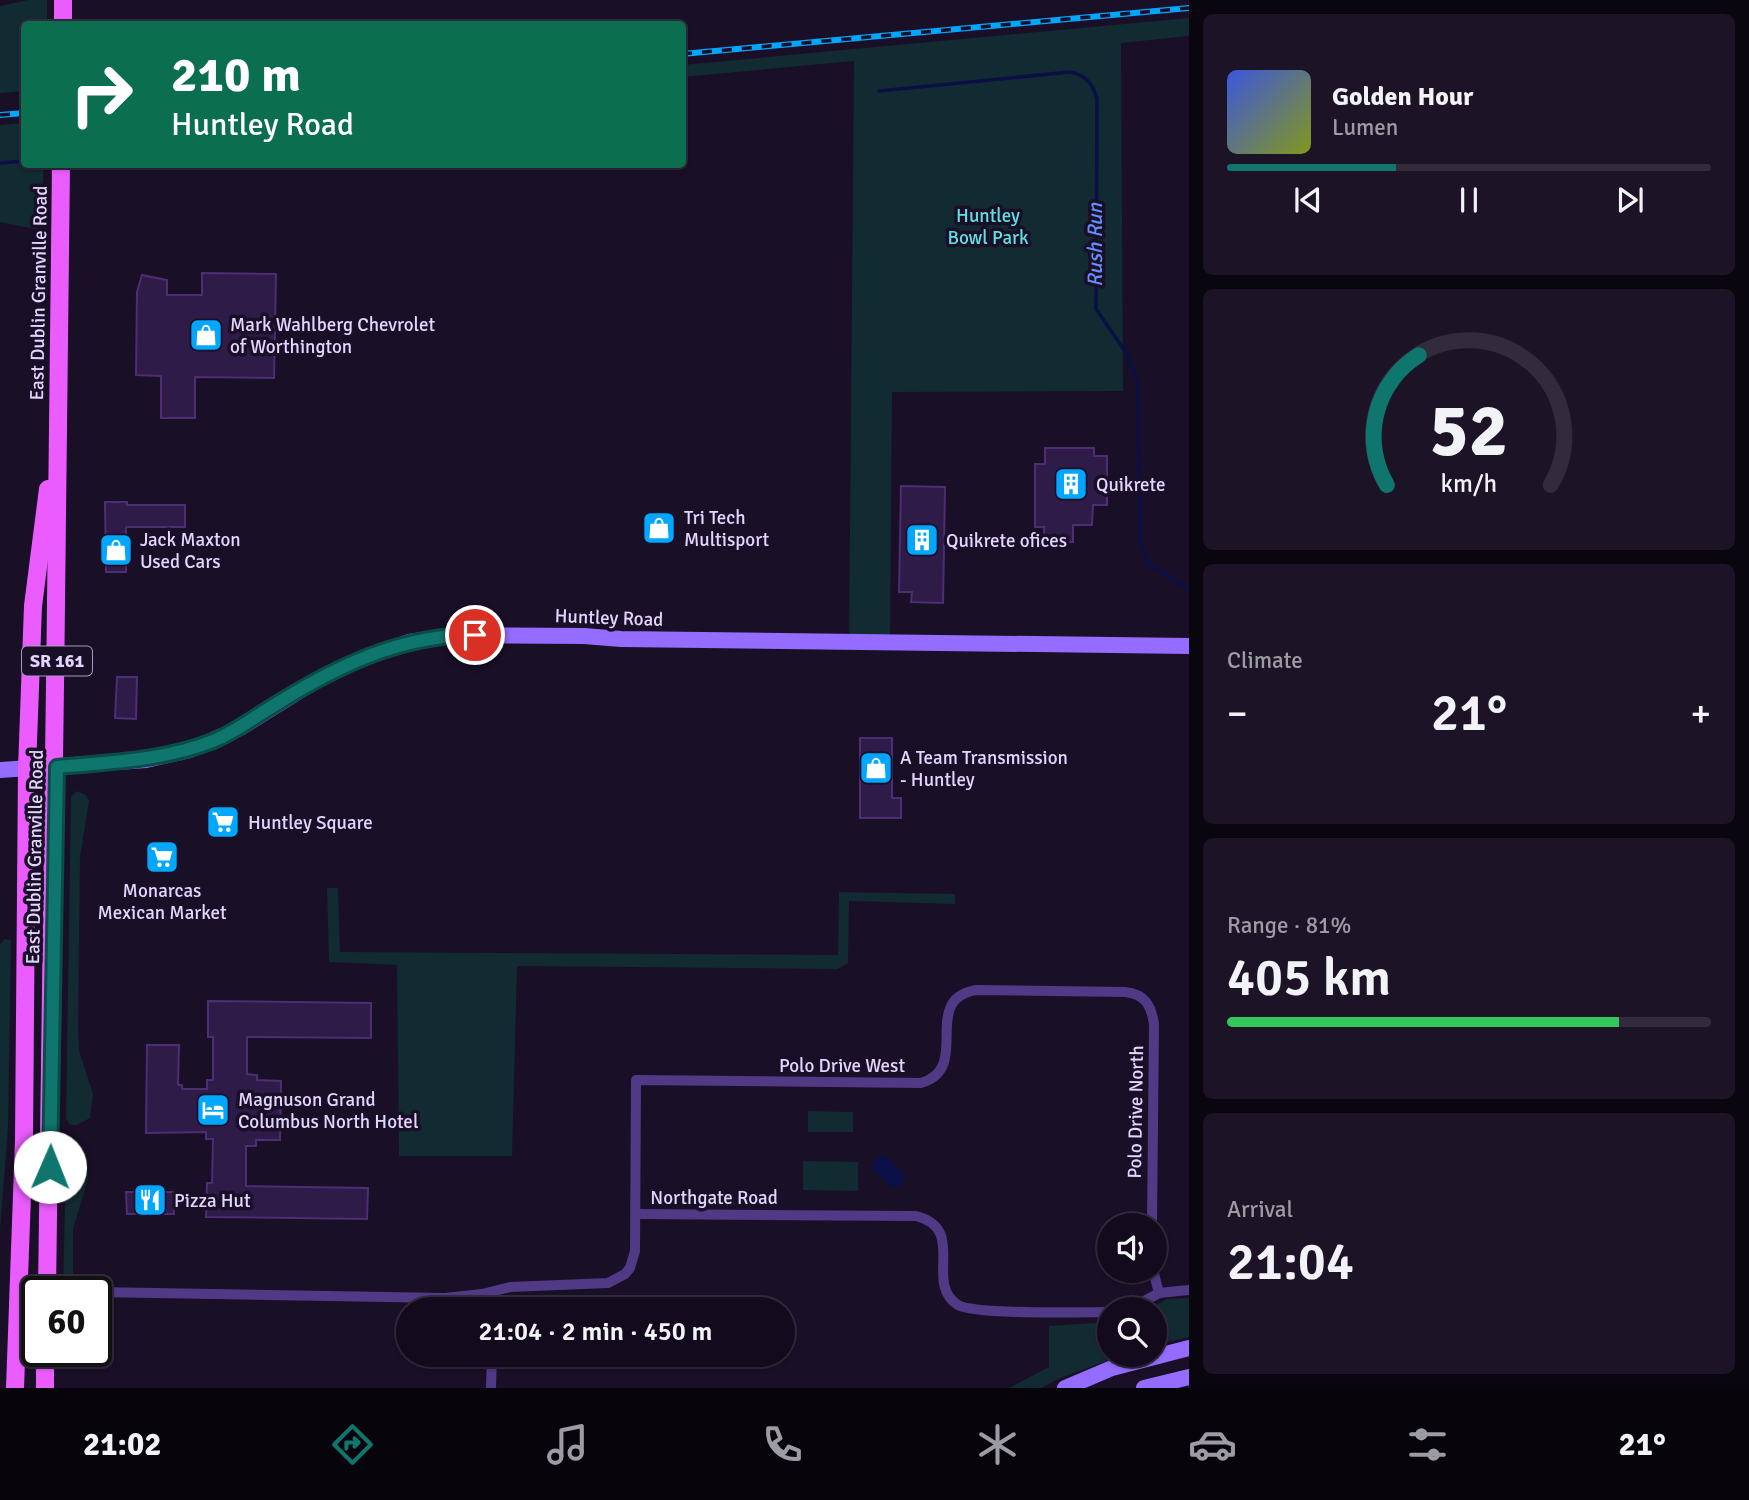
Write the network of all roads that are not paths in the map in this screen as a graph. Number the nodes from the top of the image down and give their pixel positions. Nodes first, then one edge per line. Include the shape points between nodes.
1 (64, 0) edge
2 (63, 21) edge
3 (61, 168) edge
4 (57, 423) junction
5 (1189, 646) edge
6 (57, 767) junction
7 (27, 769) junction
8 (0, 770) edge
9 (1146, 1001) joint
10 (1152, 1213) edge
11 (637, 1214) junction
12 (47, 1276) edge
13 (1156, 1283) edge
14 (1189, 1290) edge
15 (112, 1292) edge
16 (1158, 1293) junction
17 (482, 1294) junction
18 (483, 1297) edge
19 (1151, 1297) edge
20 (1097, 1312) edge
21 (1189, 1348) edge
22 (46, 1367) edge
23 (492, 1367) edge
24 (1189, 1377) edge
25 (15, 1388) edge
26 (45, 1388) edge
27 (491, 1388) edge
28 (1065, 1388) edge
29 (1144, 1388) edge

1 - 2 main road
3 - 4 main road, East Dublin Granville Road / SR 161
4 - 6 main road, East Dublin Granville Road / SR 161
4 - 7 main road, East Dublin Granville Road / SR 161 via 33,606
5 - 6 main road, Huntley Road via 429,638 361,659 317,680 240,728 190,750 146,760
6 - 7 main road, Huntley Road
6 - 12 main road, East Dublin Granville Road / SR 161
7 - 8 main road, Huntley Road
7 - 25 main road, East Dublin Granville Road / SR 161 via 24,1140
9 - 10 street, Polo Drive North via 1154,1024
9 - 11 street, Polo Drive West via 1137,993 1125,992 969,991 949,1009 943,1067 934,1078 921,1083 636,1080
11 - 17 street, Northgate Road via 634,1258 617,1280 510,1287
11 - 20 street, Northgate Road via 916,1216 931,1221 941,1233 944,1285 961,1307
13 - 16 street
14 - 16 street
15 - 17 street, Northgate Road via 444,1298
16 - 19 street
17 - 18 street
21 - 28 main road via 1112,1368
22 - 26 main road
23 - 27 street
24 - 29 main road

